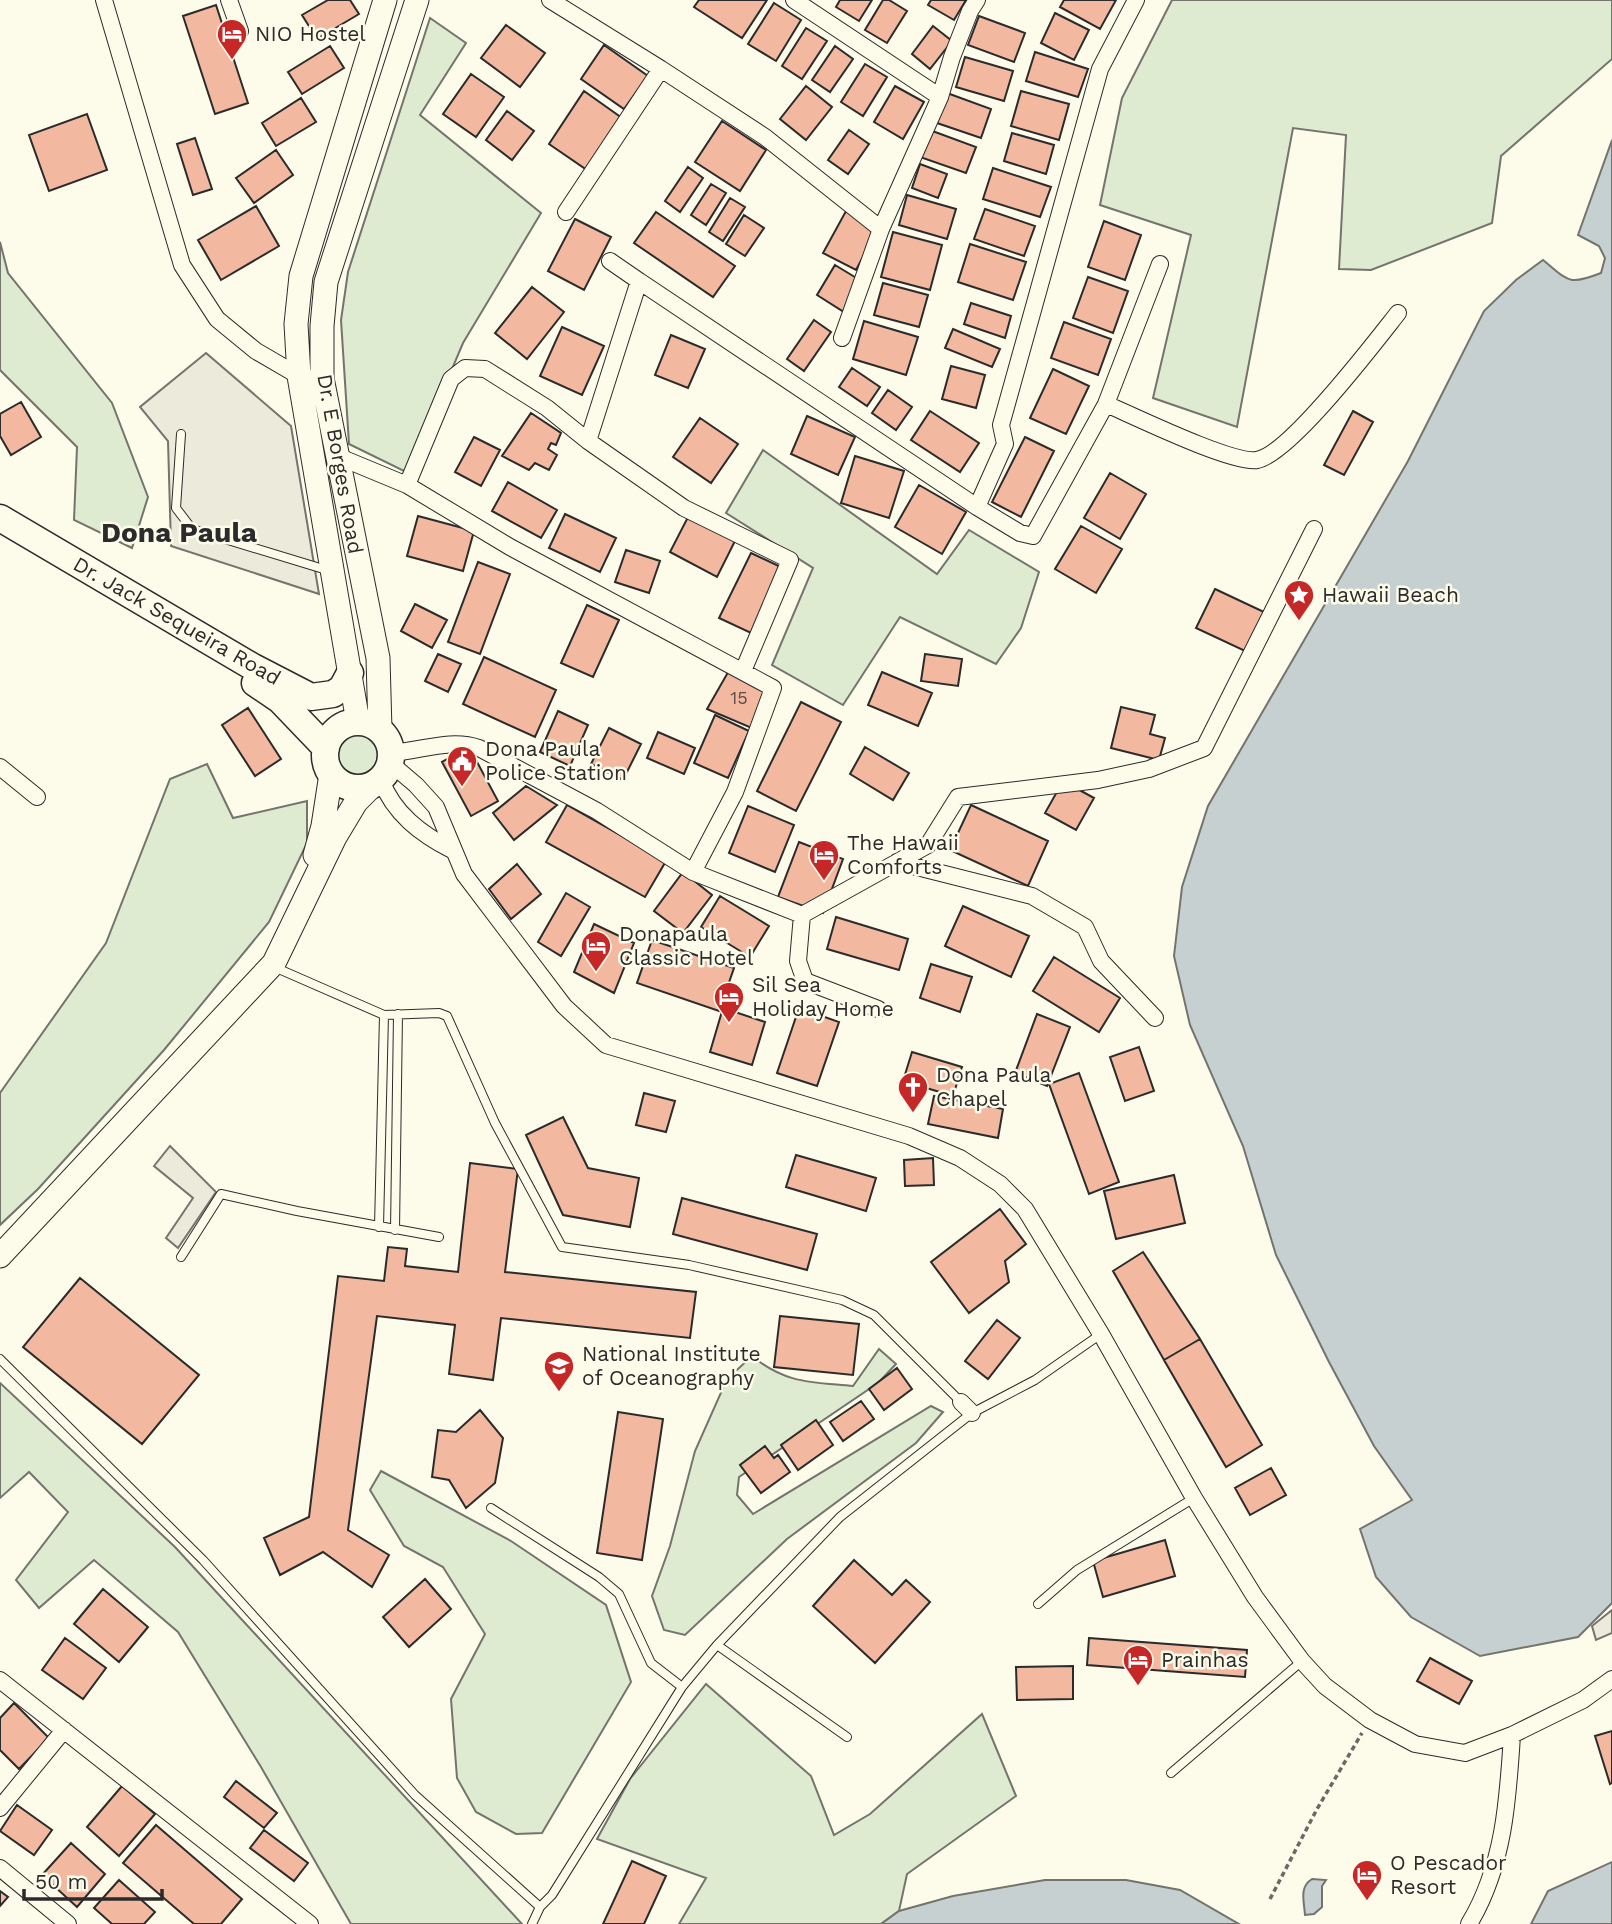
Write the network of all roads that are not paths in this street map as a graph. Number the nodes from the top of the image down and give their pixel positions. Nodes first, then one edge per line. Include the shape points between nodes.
1 (104, 0) edge
2 (229, 0) edge
3 (385, 0) edge
4 (417, 0) edge
5 (550, 0) edge
6 (794, 0) edge
7 (977, 0) edge
8 (1136, 0) edge
9 (240, 31) dead end
10 (661, 69) junction
11 (940, 97) junction
12 (566, 212) dead end
13 (881, 229) junction
14 (610, 261) dead end
15 (1160, 264) dead end
16 (639, 281) junction
17 (1398, 313) dead end
18 (842, 338) dead end
19 (311, 377) junction
20 (1106, 404) junction
21 (181, 434) dead end
22 (588, 441) junction
23 (337, 456) junction
24 (407, 485) junction
25 (977, 507) junction
26 (0, 518) edge
27 (1314, 529) dead end
28 (0, 534) edge
29 (333, 572) junction
30 (743, 671) junction
31 (350, 673) junction
32 (311, 697) junction
33 (326, 748) junction
34 (379, 755) junction
35 (0, 767) edge
36 (331, 774) junction
37 (37, 797) dead end
38 (452, 850) junction
39 (897, 862) junction
40 (692, 872) junction
41 (802, 915) junction
42 (274, 963) junction
43 (878, 1009) dead end
44 (398, 1014) junction
45 (384, 1015) junction
46 (1155, 1018) dead end
47 (379, 1227) junction
48 (396, 1230) junction
49 (439, 1237) dead end
50 (0, 1256) edge
51 (181, 1257) dead end
52 (1101, 1334) junction
53 (0, 1359) edge
54 (967, 1407) junction
55 (1194, 1498) junction
56 (491, 1508) dead end
57 (1038, 1604) dead end
58 (717, 1645) junction
59 (1302, 1661) junction
60 (0, 1679) edge
61 (1612, 1679) edge
62 (681, 1687) junction
63 (64, 1730) junction
64 (1512, 1735) junction
65 (847, 1737) dead end
66 (1171, 1773) dead end
67 (0, 1808) edge
68 (0, 1868) edge
69 (540, 1908) junction
70 (67, 1924) edge
71 (310, 1924) edge
72 (532, 1924) edge
73 (1469, 1924) edge

1 - 19 street via 182,265 217,318 256,351
2 - 9 street
3 - 19 main road, Dr. E Borges Road via 301,276 296,324
4 - 19 main road, Dr. E Borges Road via 327,282
5 - 10 street
6 - 11 street
7 - 11 street
8 - 25 street via 1100,69 1001,425 1005,444
10 - 12 street
10 - 13 street via 765,137
11 - 13 street
13 - 18 street
14 - 16 street
15 - 20 street
16 - 22 street
16 - 25 street
17 - 20 street via 1296,432 1257,460 1229,456
19 - 23 main road, Dr. E Borges Road
19 - 29 main road, Dr. E Borges Road
20 - 25 street via 1033,536
21 - 29 lane via 176,508 192,529
22 - 24 street via 547,408 485,369 465,368 452,379
22 - 30 street via 684,508 790,560
23 - 24 street
23 - 34 main road, Dr. E Borges Road via 378,659
24 - 30 street via 510,547
26 - 32 main road, Dr. Jack Sequeira Road
27 - 39 street via 1204,748 1149,769 1098,780 958,797 928,845
28 - 33 main road, Dr. Jack Sequeira Road via 280,700
29 - 31 main road, Dr. E Borges Road
30 - 40 street via 773,688 735,792
31 - 32 main road via 333,694
31 - 34 main road, Dr. E Borges Road
32 - 34 main road, Dr. Jack Sequeira Road
33 - 34 main road via 334,732 349,723
33 - 36 main road
34 - 36 main road via 366,788 346,786
34 - 38 street via 436,807
34 - 38 street via 387,795 425,836
34 - 40 street via 466,743 597,811
34 - 42 main road
35 - 37 street
36 - 42 main road via 314,859
38 - 52 street via 464,874 564,1006 606,1045 909,1136 960,1158 1000,1184 1025,1209
39 - 41 street
39 - 46 street via 1032,896 1085,927 1101,961
40 - 41 street
41 - 43 street via 798,961 805,981
42 - 45 lane
42 - 50 main road
44 - 45 lane
44 - 48 lane
44 - 54 lane via 447,1016 495,1123 562,1247 689,1265 842,1300 873,1315
45 - 47 lane
47 - 48 lane
47 - 51 lane via 221,1194
48 - 49 lane
52 - 54 lane via 1035,1380
52 - 55 street
53 - 69 lane via 204,1560 415,1795
54 - 58 lane via 841,1517
55 - 57 lane via 1077,1570
55 - 59 street via 1255,1597
56 - 62 lane via 619,1594 650,1663
58 - 62 lane
58 - 65 lane
59 - 64 street via 1325,1686 1370,1720 1415,1744 1465,1753
59 - 66 lane
60 - 63 street
61 - 64 street via 1583,1700
62 - 69 lane
63 - 67 street
63 - 71 street
64 - 73 street via 1508,1801 1497,1860
68 - 70 street
69 - 72 lane

